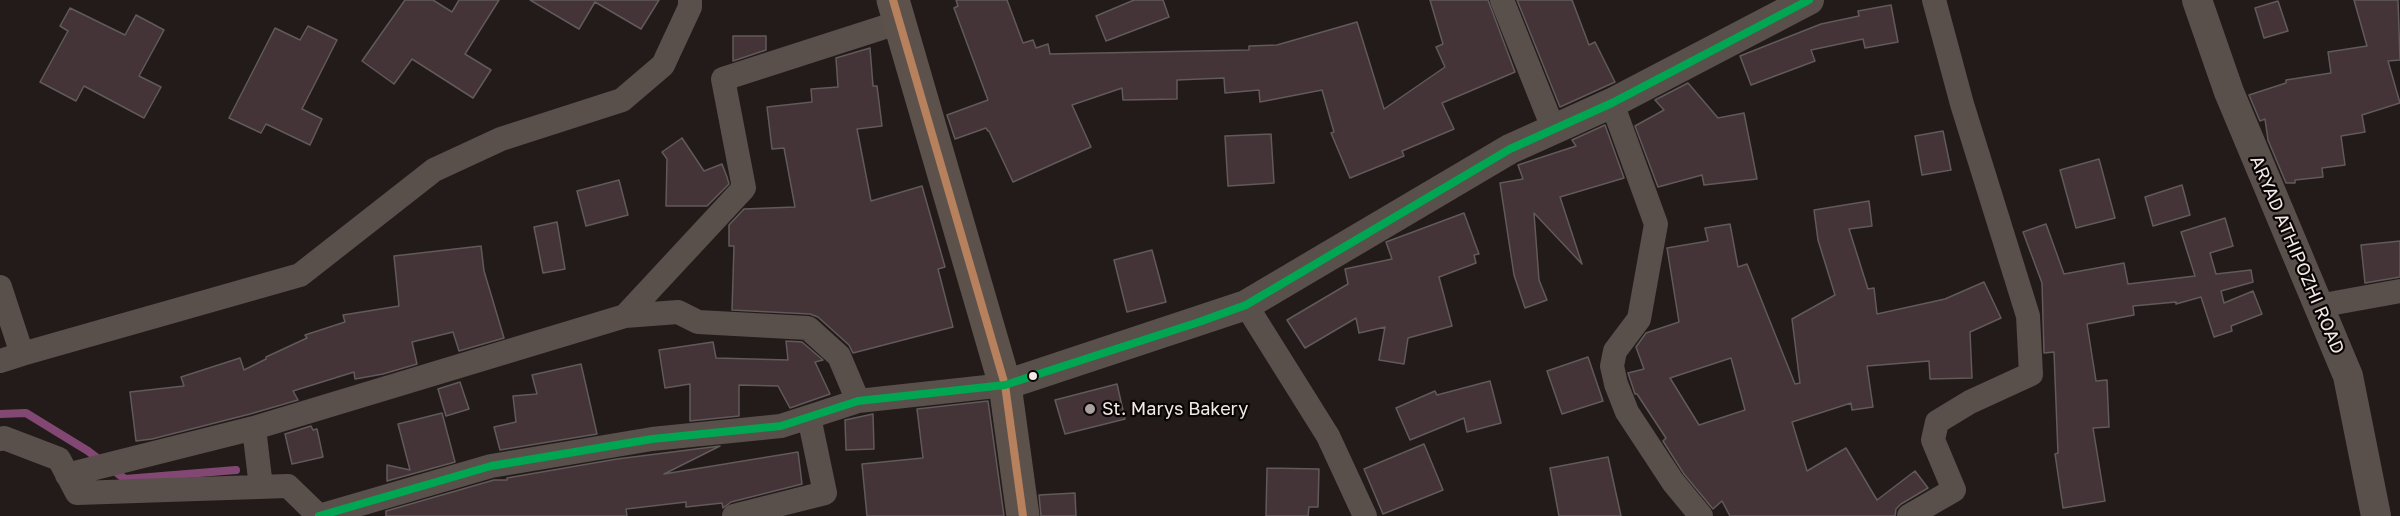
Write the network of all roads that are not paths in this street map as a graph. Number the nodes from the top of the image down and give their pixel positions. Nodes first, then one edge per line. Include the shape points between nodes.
1 (690, 0) edge
2 (1502, 0) edge
3 (1809, 0) edge
4 (1934, 0) edge
5 (2198, 0) edge
6 (897, 11) edge
7 (1612, 103) junction
8 (1553, 128) junction
9 (0, 287) edge
10 (2400, 291) edge
11 (1246, 305) junction
12 (2318, 306) junction
13 (625, 316) junction
14 (11, 357) edge
15 (1005, 385) junction
16 (858, 401) junction
17 (808, 417) junction
18 (254, 428) junction
19 (0, 439) edge
20 (67, 474) junction
21 (261, 487) junction
22 (319, 516) edge
23 (734, 516) edge
24 (1023, 516) edge
25 (1365, 516) edge
26 (1701, 516) edge
27 (1909, 516) edge
28 (2376, 516) edge

1 - 14 street via 663,65 622,100 501,139 434,170 300,275
2 - 8 street
3 - 7 street
4 - 27 street via 2028,316 2031,374 1937,422 1934,440 1954,490
5 - 12 street, ARYAD ATHIPOZHI ROAD via 2229,92
6 - 13 street via 723,79 744,188
6 - 15 main road
7 - 8 street
7 - 26 street via 1656,224 1639,319 1615,351 1612,366 1632,421
8 - 11 street via 1509,148
9 - 14 street
10 - 12 street
11 - 15 street
11 - 25 street via 1328,436
12 - 28 street, ARYAD ATHIPOZHI ROAD via 2348,376
13 - 16 street via 678,312 698,322 808,328 839,356
13 - 18 street
15 - 16 street
15 - 24 main road
16 - 17 street
17 - 22 street via 781,426 652,440 491,466
17 - 23 street via 825,494
18 - 20 street
18 - 21 street
19 - 20 street via 59,459
20 - 21 street via 77,493
21 - 22 street via 288,486

